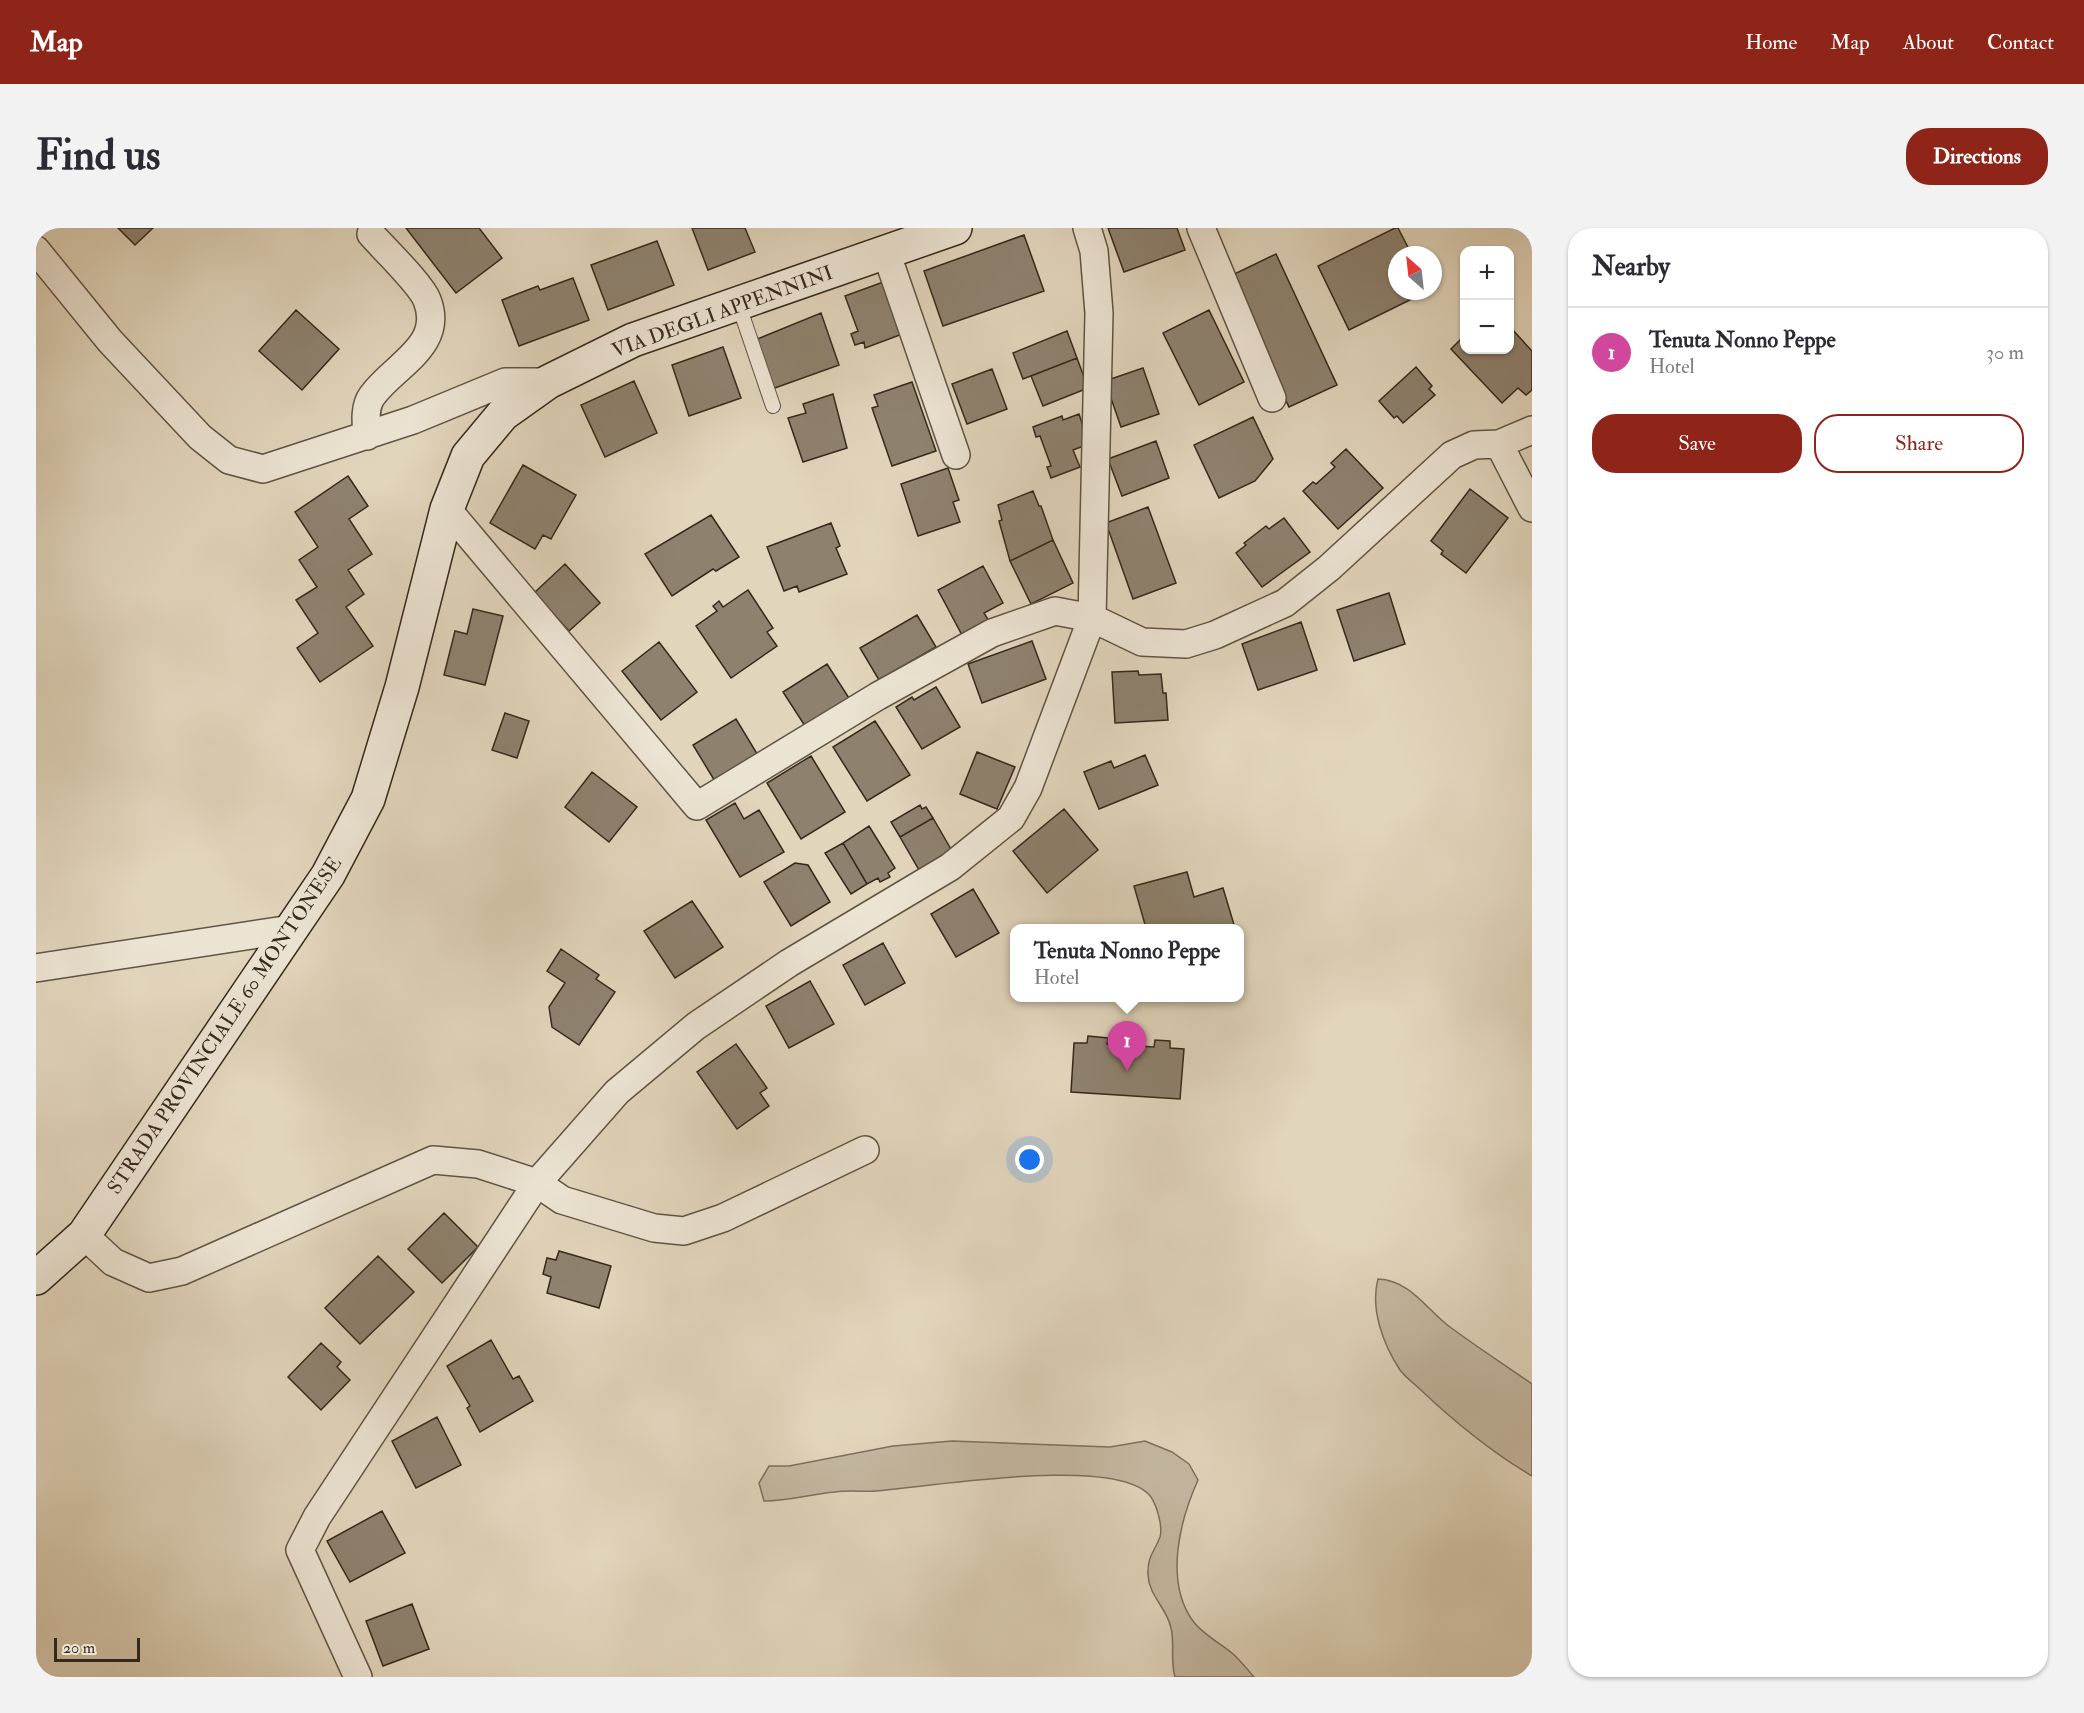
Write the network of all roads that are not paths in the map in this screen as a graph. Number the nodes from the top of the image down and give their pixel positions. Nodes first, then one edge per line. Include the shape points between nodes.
1 (955, 228) edge
2 (1087, 228) edge
3 (1202, 228) edge
4 (371, 234) dead end
5 (36, 250) edge
6 (886, 252) junction
7 (738, 303) junction
8 (548, 382) junction
9 (1272, 398) dead end
10 (773, 406) dead end
11 (1532, 430) edge
12 (367, 436) junction
13 (1499, 444) junction
14 (956, 455) dead end
15 (447, 508) junction
16 (1532, 508) edge
17 (1092, 618) junction
18 (291, 929) junction
19 (36, 968) edge
20 (865, 1150) dead end
21 (537, 1183) junction
22 (84, 1235) junction
23 (36, 1278) edge
24 (358, 1677) edge

1 - 6 street, VIA DEGLI APPENNINI
2 - 17 street via 1094,251 1099,313
3 - 9 street
4 - 12 street via 427,298 433,322 424,343 370,397
5 - 12 street via 110,341 200,437 229,460 263,469
6 - 7 street, VIA DEGLI APPENNINI
6 - 14 street
7 - 8 street, VIA DEGLI APPENNINI via 633,340
7 - 10 lane
8 - 12 street via 505,382
8 - 15 street, VIA DEGLI APPENNINI via 503,414 468,456
11 - 13 street
13 - 16 street
13 - 17 street via 1474,446 1452,455 1286,603 1215,635 1186,644 1142,642
15 - 17 street via 697,806 878,696 992,633 1055,610
15 - 18 street, STRADA PROVINCIALE 60 MONTONESE via 402,687 368,798 328,875
17 - 21 street via 1028,788 1011,818 950,867 789,963 696,1026 618,1092
18 - 19 street
18 - 22 street, STRADA PROVINCIALE 60 MONTONESE
20 - 21 street via 723,1218 684,1231 654,1228 562,1200
21 - 22 street via 478,1164 433,1160 182,1270 148,1278 113,1262
21 - 24 street via 317,1516 300,1550
22 - 23 street, STRADA PROVINCIALE 60 MONTONESE

